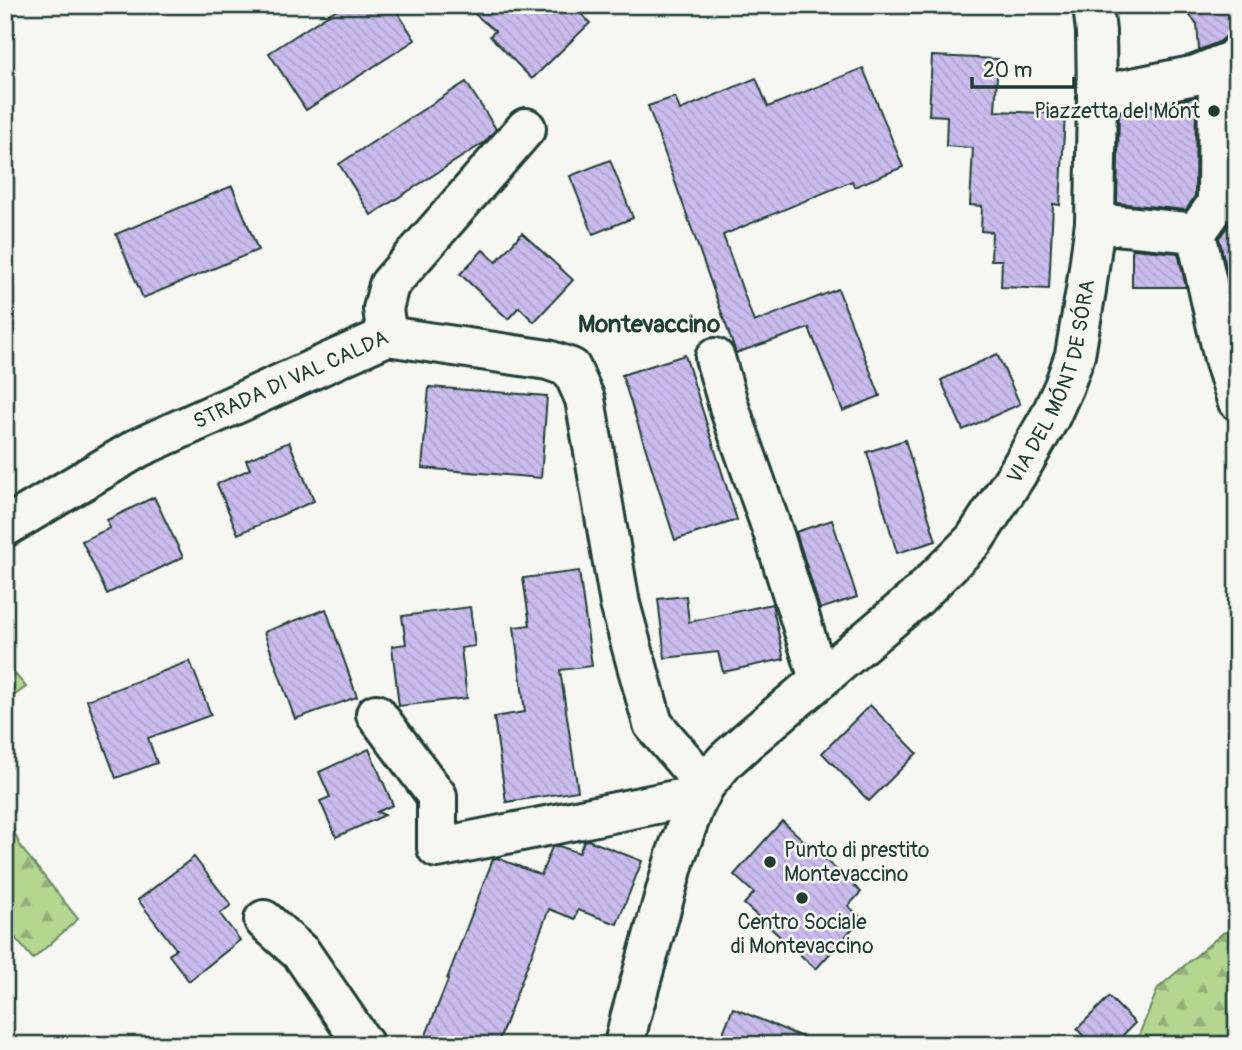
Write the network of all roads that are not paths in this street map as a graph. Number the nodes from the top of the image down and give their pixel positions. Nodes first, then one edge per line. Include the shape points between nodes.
1 (1093, 5) edge
2 (1229, 60) edge
3 (1097, 95) junction
4 (526, 128) dead end
5 (1095, 223) junction
6 (1196, 233) junction
7 (387, 336) junction
8 (715, 358) dead end
9 (1237, 400) edge
10 (5, 527) edge
11 (820, 679) junction
12 (376, 714) dead end
13 (702, 790) junction
14 (264, 920) dead end
15 (365, 1045) edge
16 (624, 1045) edge

1 - 3 street, VIA DEL MÓNT DE SÓRA
2 - 3 street via 1196,75
2 - 6 street via 1216,205
3 - 5 street, VIA DEL MÓNT DE SÓRA
4 - 7 street, STRADA DI VAL CALDA via 389,285 383,309
5 - 6 street
5 - 11 street, VIA DEL MÓNT DE SÓRA via 1075,355 1050,416 1017,474 974,540 915,599
6 - 9 street
7 - 10 street, STRADA DI VAL CALDA via 138,448
7 - 13 street, STRADA DI VAL CALDA via 548,360 571,368 585,399 620,604 653,724
8 - 11 street
11 - 13 street, VIA DEL MÓNT DE SÓRA via 725,761
12 - 13 street via 437,796 437,848
13 - 16 street, VIA DEL MÓNT DE SÓRA via 676,855
14 - 15 street via 302,954

